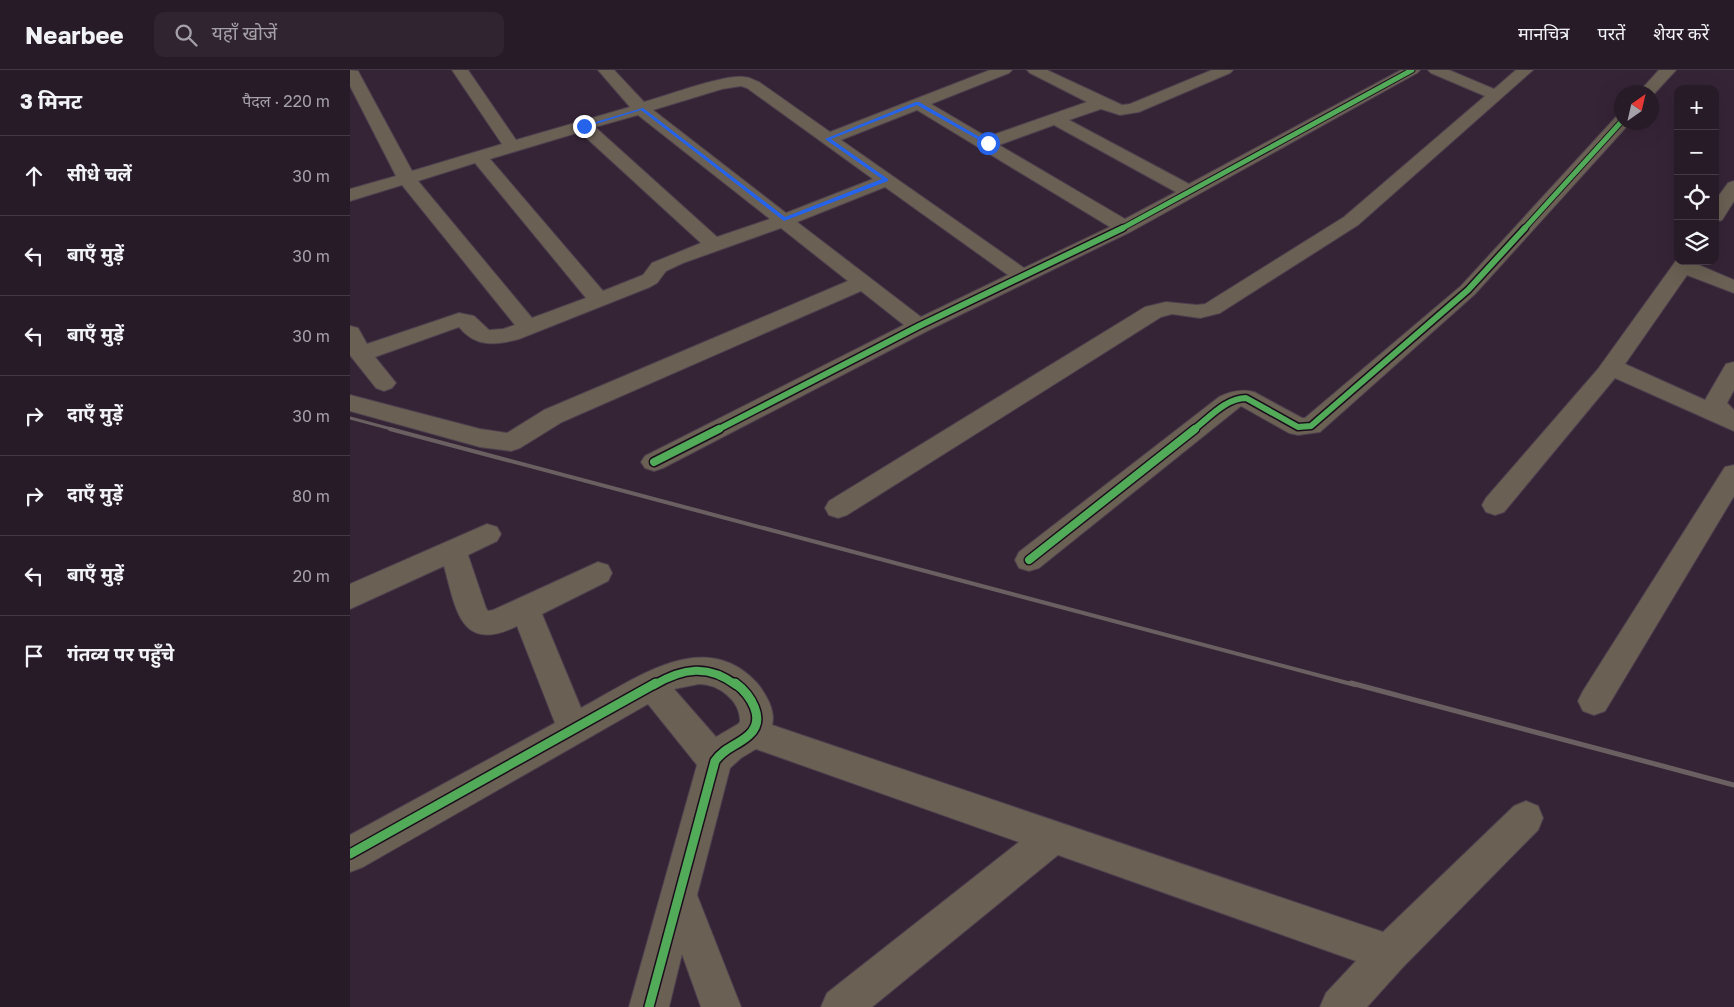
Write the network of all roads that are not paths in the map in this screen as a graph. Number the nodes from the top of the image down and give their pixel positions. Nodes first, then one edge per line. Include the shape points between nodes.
1 (350, 70) edge
2 (460, 70) edge
3 (606, 70) edge
4 (1004, 70) edge
5 (1035, 70) edge
6 (1221, 70) edge
7 (1412, 70) edge
8 (1436, 70) edge
9 (1525, 70) edge
10 (1668, 70) edge
11 (1654, 85) edge
12 (1496, 95) junction
13 (917, 103) junction
14 (1102, 103) junction
15 (641, 109) junction
16 (1055, 119) junction
17 (584, 126) junction
18 (1614, 130) edge
19 (827, 139) junction
20 (988, 143) junction
21 (512, 147) junction
22 (479, 157) junction
23 (407, 178) junction
24 (886, 180) junction
25 (1734, 187) edge
26 (1190, 192) junction
27 (350, 195) edge
28 (1719, 210) edge
29 (784, 220) junction
30 (1125, 227) junction
31 (714, 245) junction
32 (1683, 265) edge
33 (1688, 265) edge
34 (1022, 276) junction
35 (863, 282) junction
36 (1734, 288) edge
37 (599, 300) junction
38 (919, 326) junction
39 (528, 327) junction
40 (350, 333) edge
41 (361, 354) junction
42 (1611, 367) junction
43 (1734, 369) edge
44 (384, 383) dead end
45 (350, 403) edge
46 (1734, 423) edge
47 (654, 462) dead end
48 (1734, 474) edge
49 (1495, 505) dead end
50 (838, 508) dead end
51 (487, 534) dead end
52 (452, 550) junction
53 (1029, 560) dead end
54 (598, 573) dead end
55 (350, 596) edge
56 (525, 608) junction
57 (652, 686) junction
58 (1594, 701) dead end
59 (574, 730) junction
60 (752, 733) junction
61 (715, 761) junction
62 (1526, 818) dead end
63 (1053, 837) junction
64 (350, 854) edge
65 (680, 897) junction
66 (1389, 953) junction
67 (649, 1007) edge
68 (721, 1007) edge
69 (842, 1007) edge
70 (1340, 1007) edge

1 - 23 street
2 - 21 street
3 - 15 street
4 - 13 street
5 - 14 street
6 - 14 street via 1133,109 1120,110
7 - 26 street
8 - 12 street
9 - 12 street
10 - 11 street
12 - 50 street via 1351,221 1221,304 1198,312 1165,307 1153,312
13 - 19 street
13 - 20 street
14 - 16 street
15 - 17 street
15 - 19 street via 742,81 753,85
15 - 29 street
16 - 20 street
16 - 26 street
17 - 21 street
17 - 31 street
18 - 53 street via 1468,290 1311,426 1298,427 1257,402 1237,398
19 - 24 street
20 - 30 street
21 - 22 street
22 - 23 street
22 - 37 street
23 - 27 street
23 - 39 street
24 - 29 street
24 - 34 street
25 - 28 street
26 - 30 street
29 - 31 street
29 - 35 street
30 - 34 street
31 - 37 street via 667,263 659,267 650,279
32 - 42 street
33 - 36 street
34 - 38 street
35 - 38 street
35 - 45 street via 553,416 511,442 480,438
37 - 39 street
38 - 47 street
39 - 41 street via 490,338 475,332 466,321 459,320
40 - 41 street
41 - 44 street
42 - 46 street
42 - 49 street
43 - 46 street via 1715,403 1719,411
48 - 58 street
51 - 52 street
52 - 55 street
52 - 56 street via 473,614 479,621 486,624 497,622
54 - 56 street
56 - 59 street
57 - 59 street
57 - 60 street via 669,676 691,670 726,677 747,694 756,708
57 - 61 street
59 - 64 street
60 - 61 street via 725,750
60 - 63 street
61 - 65 street
62 - 66 street
63 - 66 street
63 - 69 street
65 - 67 street
65 - 68 street
66 - 70 street

